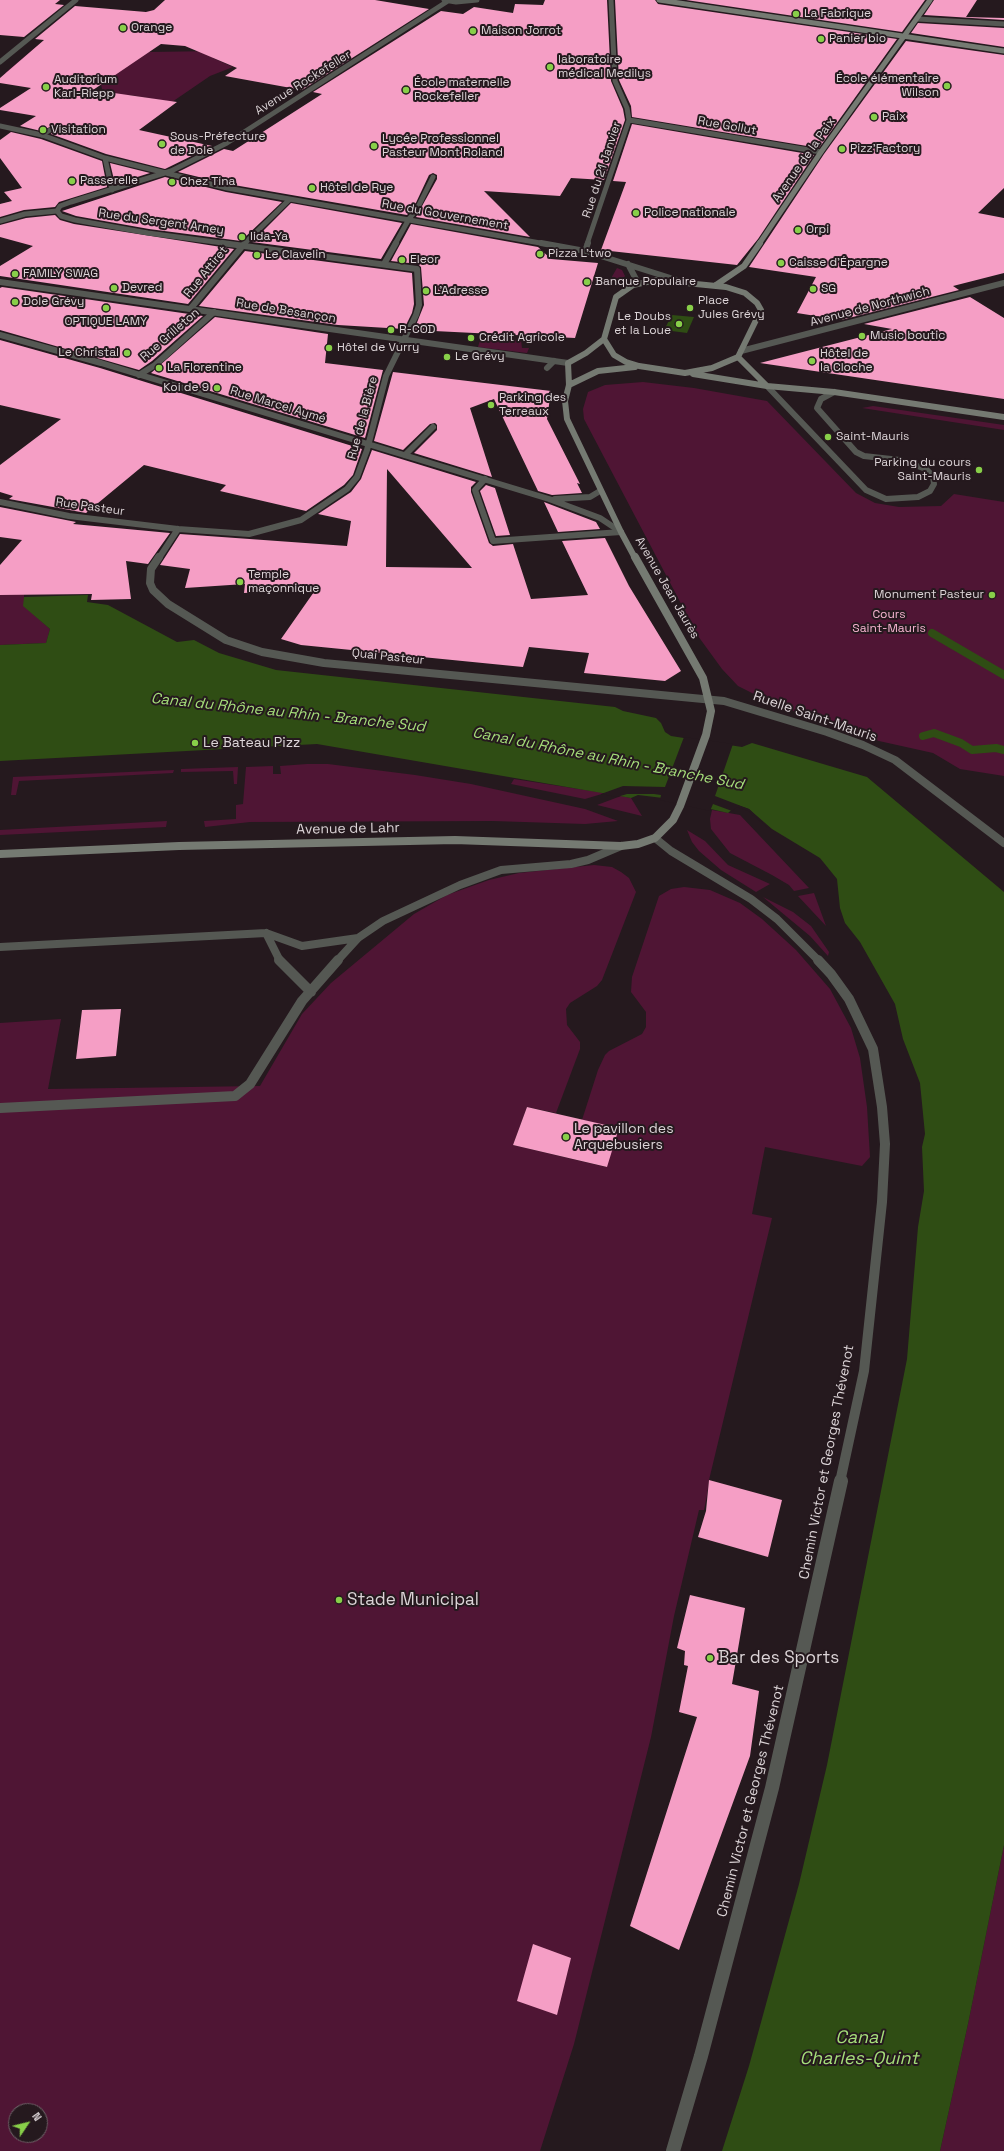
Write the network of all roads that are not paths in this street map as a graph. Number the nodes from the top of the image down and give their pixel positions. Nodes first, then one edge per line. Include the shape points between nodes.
1 (76, 0) edge
2 (477, 0) edge
3 (611, 0) edge
4 (659, 0) edge
5 (930, 0) edge
6 (446, 1) edge
7 (918, 19) junction
8 (1004, 24) edge
9 (905, 36) junction
10 (1004, 51) edge
11 (0, 62) edge
12 (630, 120) junction
13 (0, 126) edge
14 (50, 130) dead end
15 (42, 135) junction
16 (821, 152) junction
17 (106, 158) junction
18 (164, 173) junction
19 (433, 177) dead end
20 (112, 190) junction
21 (289, 200) junction
22 (57, 211) junction
23 (410, 219) junction
24 (0, 221) edge
25 (244, 245) junction
26 (585, 251) junction
27 (384, 264) junction
28 (628, 264) junction
29 (680, 281) junction
30 (0, 282) edge
31 (638, 283) junction
32 (1004, 283) edge
33 (716, 285) junction
34 (191, 308) junction
35 (214, 312) junction
36 (0, 335) edge
37 (604, 339) junction
38 (404, 340) junction
39 (739, 354) junction
40 (554, 361) junction
41 (568, 363) junction
42 (639, 366) junction
43 (547, 368) dead end
44 (685, 373) junction
45 (139, 375) junction
46 (568, 385) junction
47 (767, 386) junction
48 (834, 392) junction
49 (1004, 416) edge
50 (433, 427) dead end
51 (367, 444) junction
52 (405, 455) junction
53 (485, 479) junction
54 (600, 492) junction
55 (549, 499) junction
56 (0, 502) edge
57 (178, 529) junction
58 (621, 532) junction
59 (709, 699) junction
60 (680, 806) joint
61 (655, 838) junction
62 (1004, 843) edge
63 (621, 846) junction
64 (0, 854) edge
65 (266, 933) junction
66 (358, 938) junction
67 (0, 947) edge
68 (311, 992) junction
69 (0, 1108) edge
70 (673, 2151) edge

1 - 11 street
2 - 6 street
3 - 12 street, Rue du 21 Janvier via 615,81
4 - 9 main road
5 - 7 main road, Avenue de la Paix
6 - 18 street, Avenue Rockefeller via 227,143
7 - 8 street
7 - 9 main road, Avenue de la Paix
9 - 10 main road
9 - 16 main road, Avenue de la Paix
12 - 16 street, Rue Gollut
12 - 26 street, Rue du 21 Janvier
13 - 15 street, Rue du Gouvernement
14 - 15 street
15 - 17 street, Rue du Gouvernement
16 - 33 main road, Avenue de la Paix via 744,266
17 - 18 street, Rue du Gouvernement
17 - 20 street
18 - 20 street, Avenue Rockefeller
18 - 21 street, Rue du Gouvernement
19 - 23 street
20 - 22 street, Avenue Rockefeller via 60,206
21 - 23 street, Rue du Gouvernement
21 - 25 street, Rue Attiret
22 - 24 street via 25,214
22 - 25 street, Rue du Sergent Arney via 61,216 99,225
23 - 26 street, Rue du Gouvernement
23 - 27 street
25 - 27 street, Rue du Sergent Arney
25 - 34 street, Rue Attiret
26 - 28 street, Rue du Gouvernement
27 - 38 street, Rue de la Bière via 417,269 419,305
28 - 29 street, Rue du Gouvernement
28 - 31 street
29 - 31 main road via 656,280
29 - 33 main road
30 - 34 street, Rue de Besançon
31 - 37 main road via 626,288 616,297
32 - 39 street, Avenue de Northwich
33 - 39 main road via 745,293 761,310
34 - 35 street, Rue de Besançon
35 - 38 street, Rue de Besançon
35 - 45 street, Rue Grilleton
36 - 45 street, Rue Marcel Aymé
37 - 41 main road
37 - 42 main road via 614,356
38 - 40 street, Rue de Besançon
38 - 51 street, Rue de la Bière via 386,376
39 - 44 main road via 712,368
39 - 47 main road
40 - 41 street, Rue de Besançon
40 - 43 street
41 - 46 main road, Avenue Jean Jaurès
42 - 44 main road
42 - 46 main road via 598,371
44 - 47 main road
45 - 51 street, Rue Marcel Aymé
46 - 54 main road, Avenue Jean Jaurès via 565,401 567,419
47 - 48 main road
47 - 48 street via 866,490 886,499 918,497 930,491 934,484 933,476 921,466 900,460 864,456 856,452 817,408 821,399
48 - 49 main road
50 - 52 street
51 - 52 street, Rue Marcel Aymé
51 - 57 street, Rue de la Bière via 357,477 347,489 301,520 249,534
52 - 53 street, Rue Marcel Aymé
53 - 55 street, Rue Marcel Aymé
53 - 58 street via 475,490 493,541
54 - 55 street, Rue Marcel Aymé via 590,497
54 - 58 main road, Avenue Jean Jaurès
55 - 58 street, Rue Marcel Aymé via 600,518
56 - 57 street, Rue Pasteur via 69,516
57 - 59 street, Quai Pasteur via 151,569 150,583 153,590 168,604 226,640 262,652 324,663
58 - 59 main road, Avenue Jean Jaurès via 697,665
59 - 60 main road, Avenue Jean Jaurès via 711,711 706,735
59 - 62 street, Ruelle Saint-Mauris via 739,705 827,732 895,760
60 - 61 main road, Avenue de Lahr via 673,820
61 - 63 main road, Avenue de Lahr
61 - 70 street, Chemin Victor et Georges Thévenot via 671,851 762,907 832,974 849,999 873,1049 885,1144 882,1202 864,1371 772,1788 702,2056
63 - 64 main road, Avenue de Lahr via 455,840 179,846
63 - 66 street via 571,864 501,870 467,882 383,921
65 - 66 street via 302,946
65 - 67 street
65 - 68 street via 280,962
66 - 68 street
68 - 69 street via 302,1001 250,1084 235,1096

